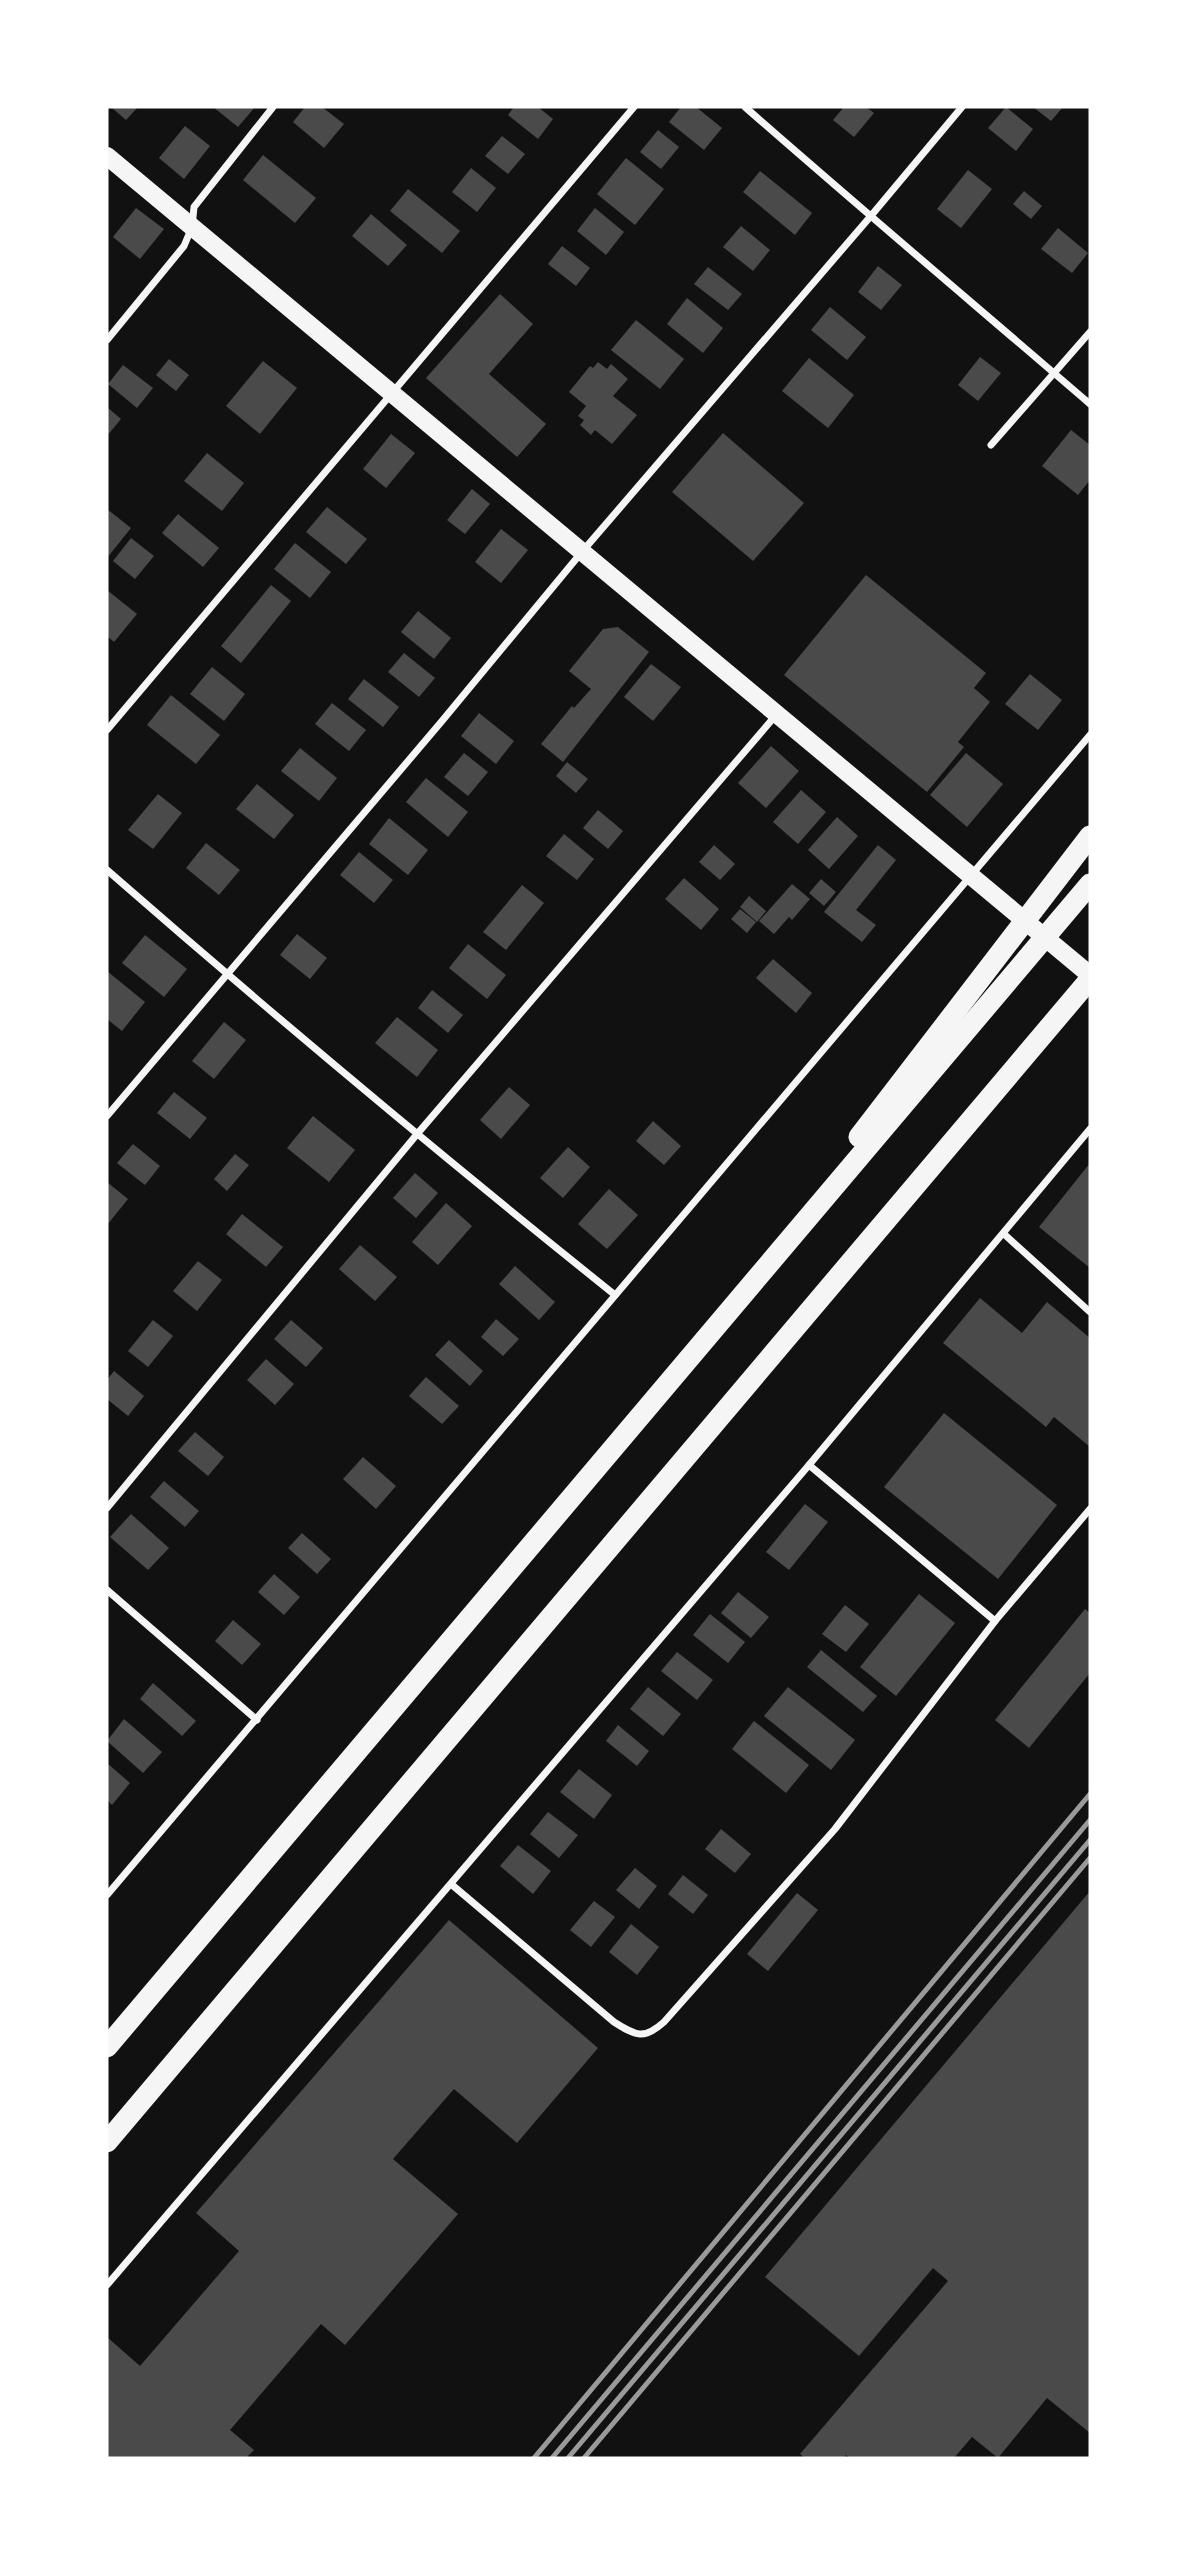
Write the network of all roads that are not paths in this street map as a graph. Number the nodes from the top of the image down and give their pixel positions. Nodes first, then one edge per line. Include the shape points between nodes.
1 (273, 107) edge
2 (634, 107) edge
3 (745, 107) edge
4 (962, 107) edge
5 (107, 156) edge
6 (870, 217) junction
7 (192, 227) junction
8 (1090, 332) edge
9 (107, 340) edge
10 (1054, 373) junction
11 (391, 393) junction
12 (1090, 404) edge
13 (991, 445) dead end
14 (581, 552) junction
15 (776, 714) junction
16 (107, 730) edge
17 (1090, 735) edge
18 (1090, 836) edge
19 (107, 870) edge
20 (971, 875) junction
21 (1090, 884) edge
22 (226, 973) junction
23 (1090, 977) edge
24 (107, 1116) edge
25 (1090, 1129) edge
26 (418, 1133) junction
27 (1004, 1234) junction
28 (615, 1295) junction
29 (1090, 1312) edge
30 (683, 1367) junction
31 (809, 1465) junction
32 (107, 1508) edge
33 (1090, 1509) edge
34 (107, 1590) edge
35 (995, 1621) junction
36 (257, 1720) junction
37 (451, 1884) junction
38 (107, 1895) edge
39 (107, 2047) edge
40 (107, 2142) edge
41 (107, 2286) edge

1 - 7 street via 194,207
2 - 11 street
3 - 6 street
4 - 6 street
5 - 7 main road
6 - 10 street
6 - 14 street
7 - 9 street via 184,246
7 - 11 main road
8 - 10 street
10 - 12 street
10 - 13 street
11 - 14 main road
11 - 16 street
14 - 15 main road
14 - 22 street
15 - 20 main road
15 - 26 street
17 - 20 street
18 - 30 highway
19 - 22 street
20 - 23 main road
20 - 28 street
21 - 30 highway
22 - 24 street
22 - 26 street
23 - 40 highway
25 - 27 street
26 - 28 street
26 - 32 street
27 - 29 street
27 - 31 street
28 - 36 street
30 - 39 highway
31 - 35 street
31 - 37 street
33 - 35 street
34 - 36 street
35 - 37 street via 835,1829 664,2022 647,2035 614,2022
36 - 38 street
37 - 41 street

